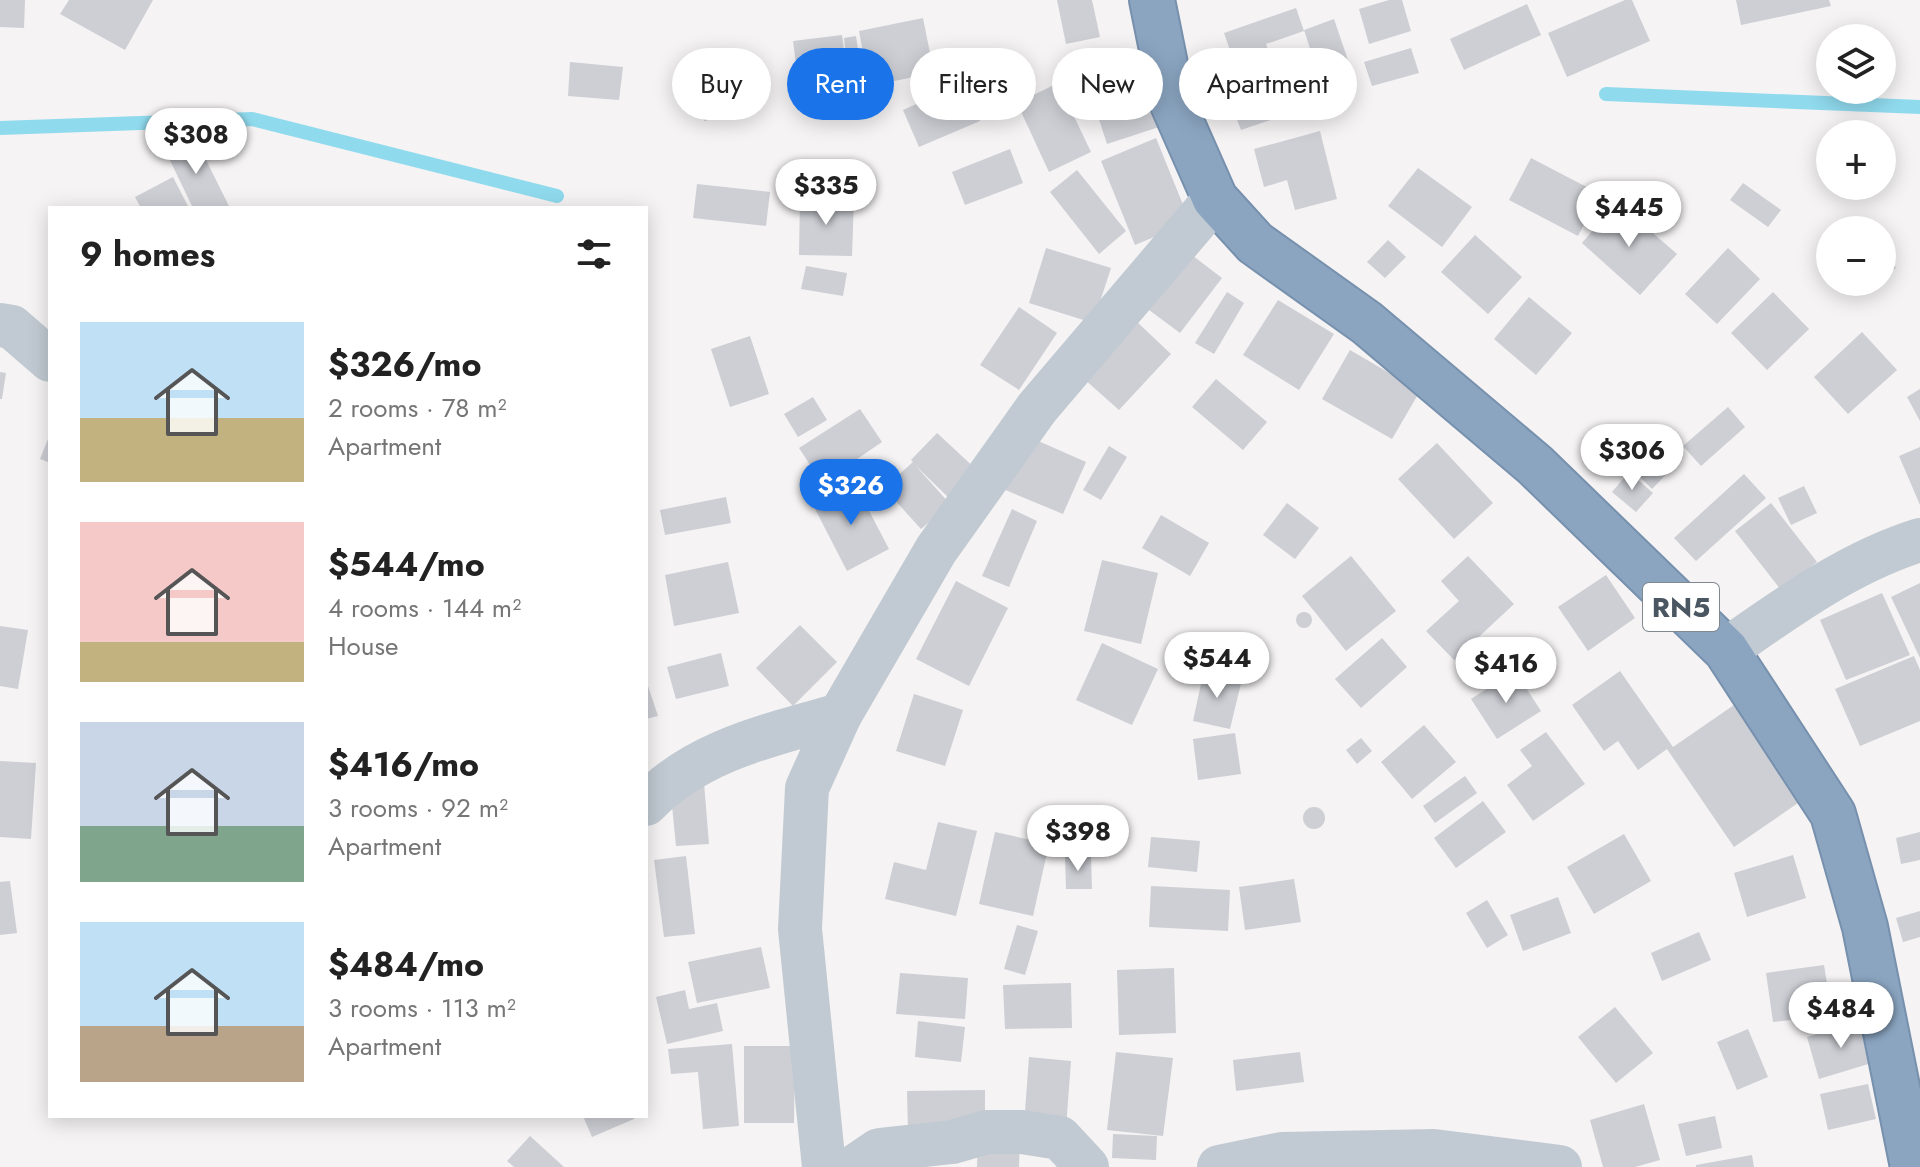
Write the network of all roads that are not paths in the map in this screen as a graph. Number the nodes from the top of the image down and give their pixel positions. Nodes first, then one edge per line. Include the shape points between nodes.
1 (1152, 0) edge
2 (1215, 199) junction
3 (0, 325) edge
4 (48, 358) edge
5 (1920, 540) edge
6 (1726, 650) junction
7 (840, 715) junction
8 (648, 802) edge
9 (824, 1167) edge
10 (854, 1167) edge
11 (1087, 1167) edge
12 (1219, 1167) edge
13 (1560, 1167) edge
14 (1913, 1167) edge

1 - 2 highway, RN5 via 1173,104
2 - 6 highway, RN5 via 1255,243 1367,323 1535,465
2 - 7 street via 1037,408 936,550
3 - 4 street via 12,327
5 - 6 street via 1887,550 1789,606
6 - 14 highway, RN5 via 1833,814 1865,927
7 - 8 street via 745,742 691,767
7 - 9 street via 807,788 801,854 800,929
10 - 11 street via 879,1150 952,1142 987,1132 1060,1138
12 - 13 street via 1282,1154 1434,1151

